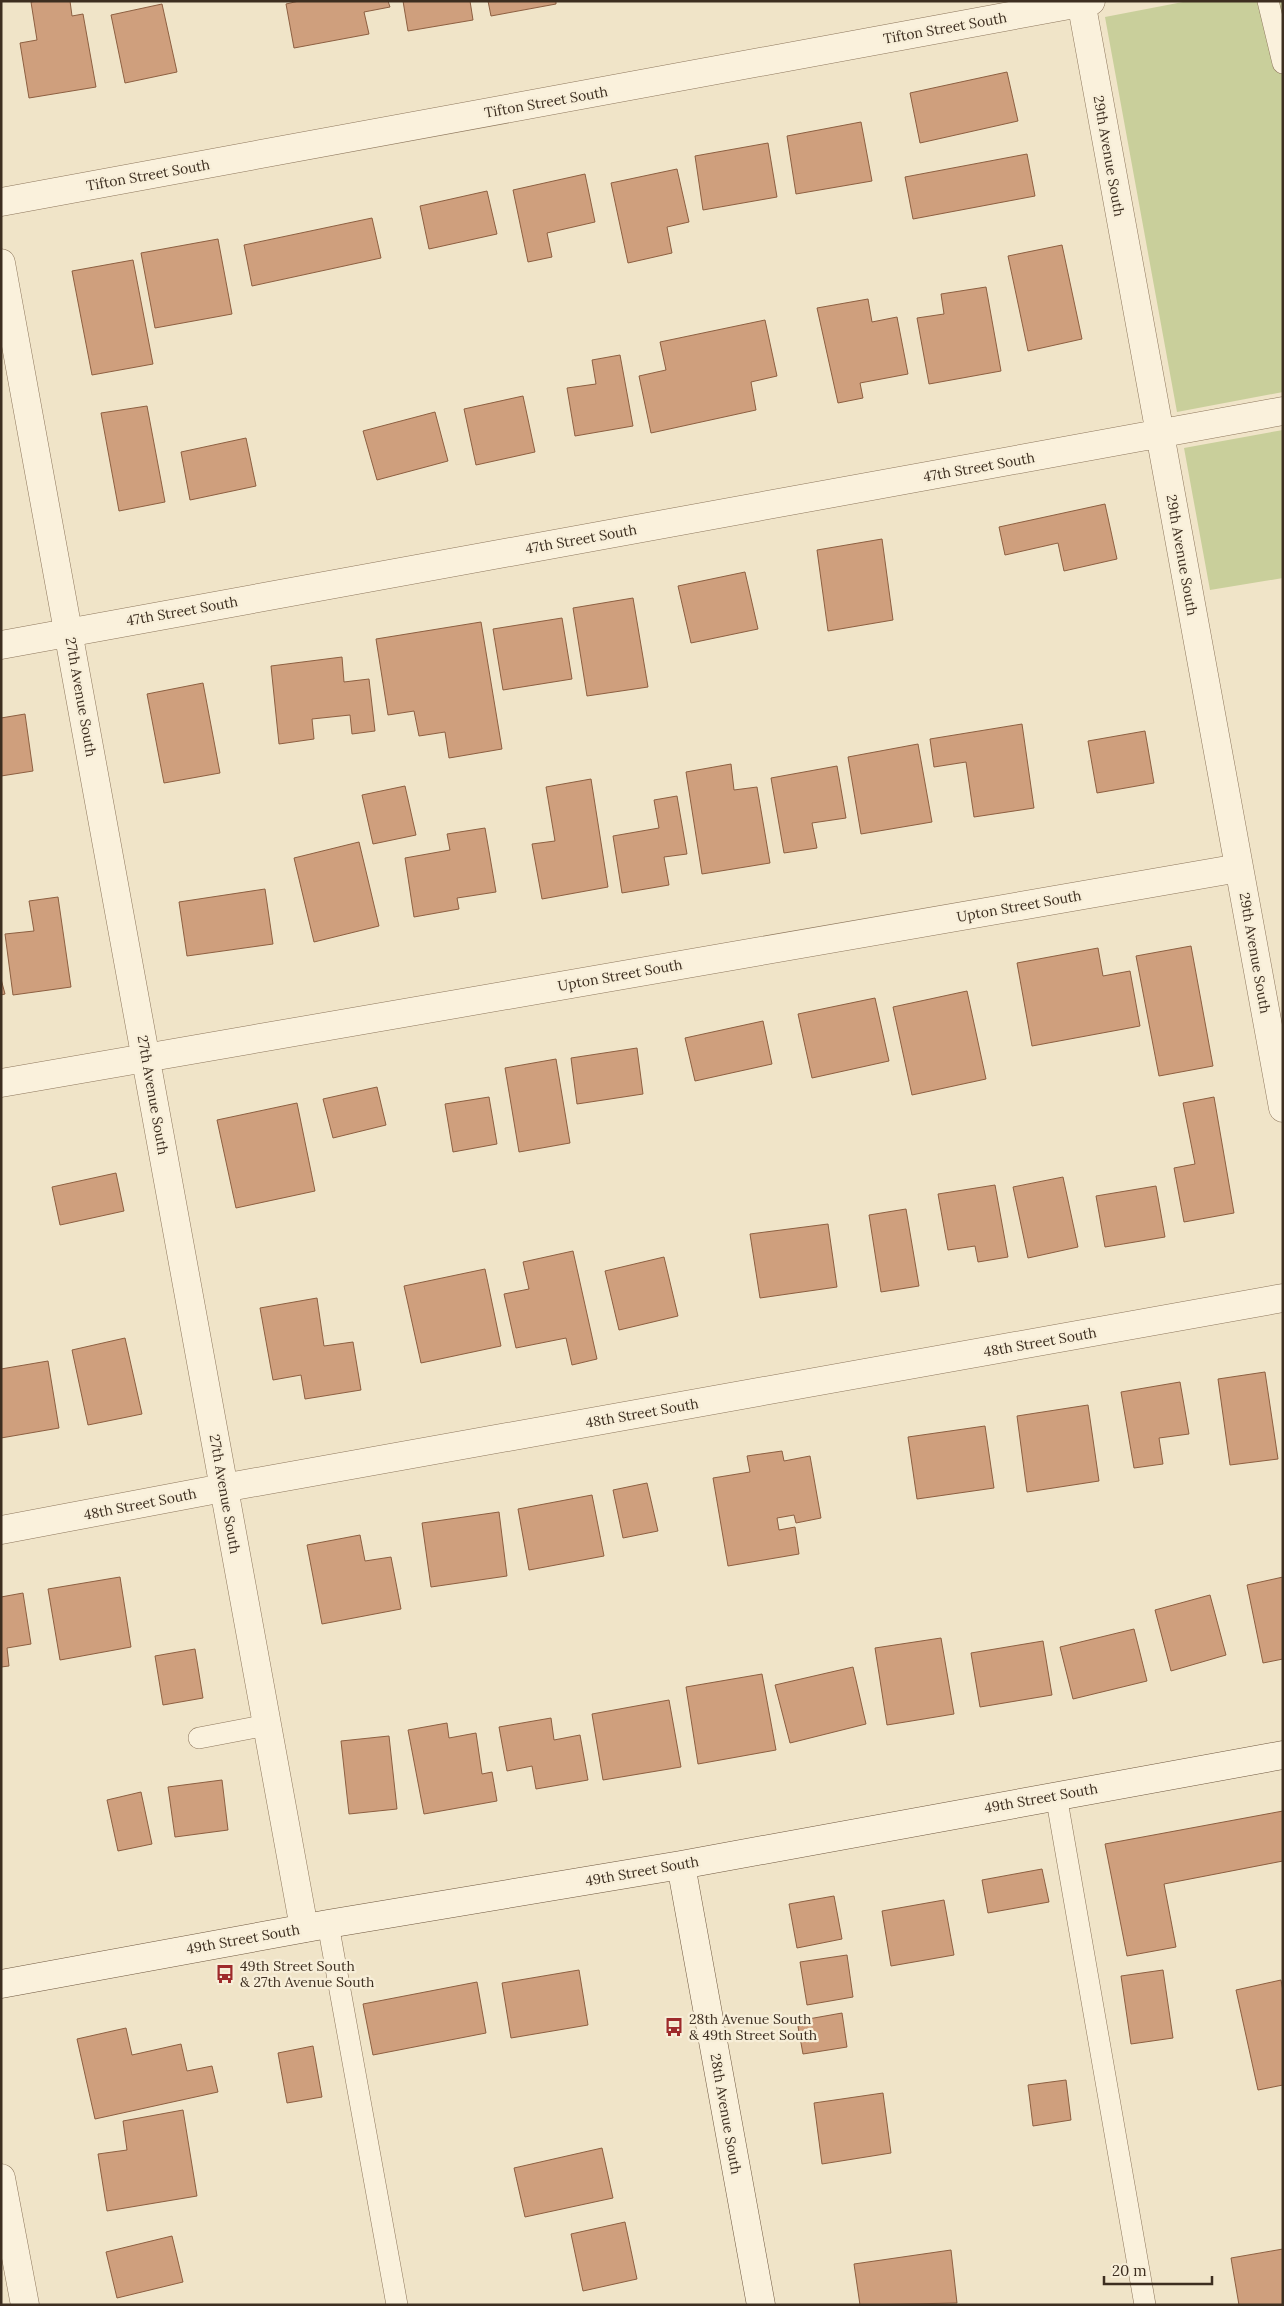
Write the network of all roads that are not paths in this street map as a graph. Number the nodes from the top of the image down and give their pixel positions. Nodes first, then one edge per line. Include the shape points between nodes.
1 (1268, 1) edge
2 (1084, 2) edge
3 (1283, 63) edge
4 (1, 202) edge
5 (1, 263) edge
6 (1283, 411) edge
7 (1160, 434) junction
8 (70, 632) junction
9 (1, 644) edge
10 (1239, 868) junction
11 (146, 1056) junction
12 (1, 1083) edge
13 (1283, 1108) edge
14 (1283, 1298) edge
15 (223, 1488) junction
16 (1, 1530) edge
17 (267, 1725) junction
18 (199, 1738) dead end
19 (1283, 1754) edge
20 (1056, 1795) junction
21 (681, 1865) junction
22 (316, 1926) junction
23 (1, 1984) edge
24 (1, 2178) edge
25 (25, 2305) edge
26 (397, 2305) edge
27 (760, 2305) edge
28 (1145, 2305) edge

1 - 3 lane
2 - 4 street, Tifton Street South
2 - 7 street, 29th Avenue South
5 - 8 street, 27th Avenue South
6 - 7 street, 47th Street South
7 - 8 street, 47th Street South
7 - 10 street, 29th Avenue South
8 - 9 street, 47th Street South
8 - 11 street, 27th Avenue South
10 - 11 street, Upton Street South
10 - 13 street, 29th Avenue South
11 - 12 street, Upton Street South
11 - 15 street, 27th Avenue South
14 - 15 street, 48th Street South
15 - 16 street, 48th Street South
15 - 17 street, 27th Avenue South
17 - 18 lane
17 - 22 street, 27th Avenue South
19 - 20 street, 49th Street South
20 - 21 street, 49th Street South
20 - 28 lane
21 - 22 street, 49th Street South
21 - 27 street, 28th Avenue South
22 - 23 street, 49th Street South
22 - 26 lane
24 - 25 street

